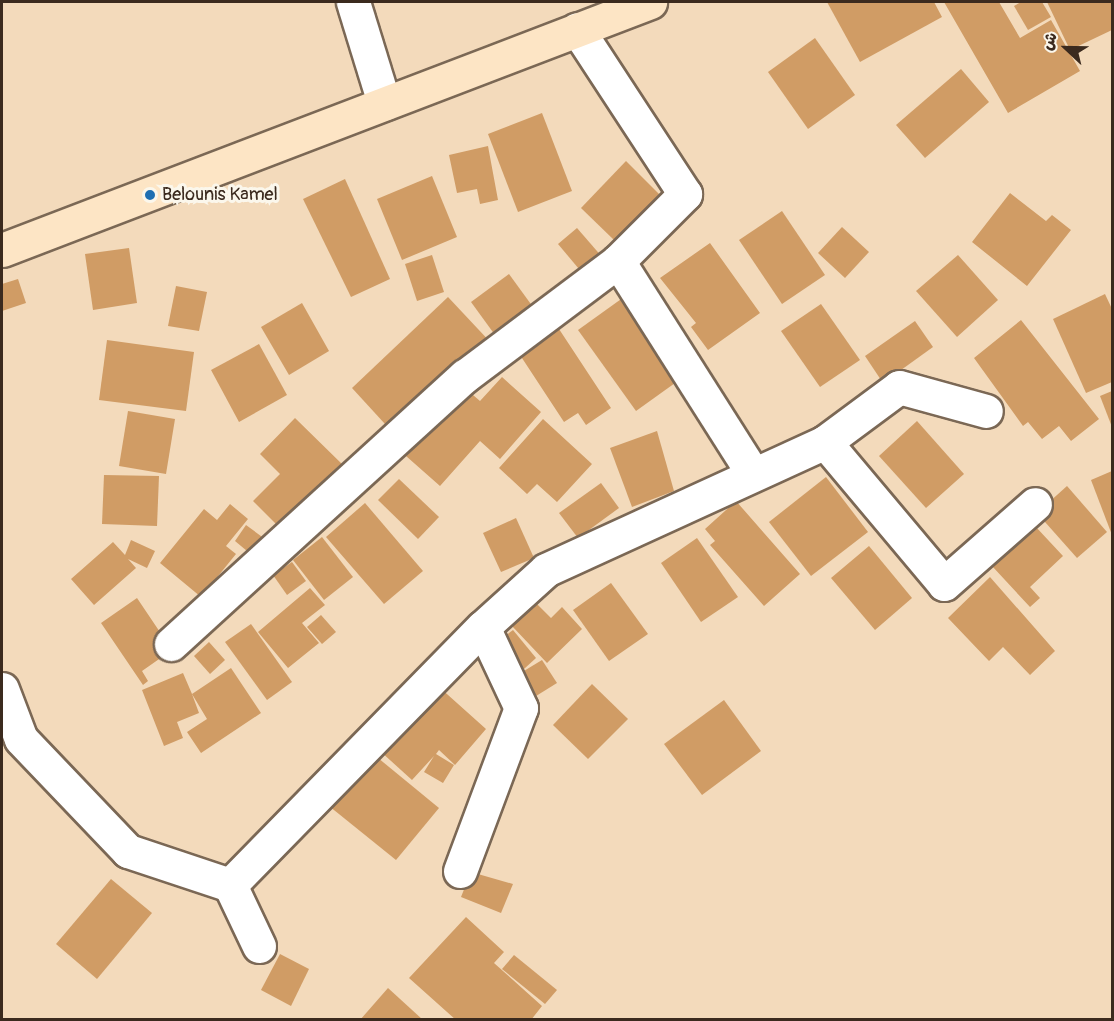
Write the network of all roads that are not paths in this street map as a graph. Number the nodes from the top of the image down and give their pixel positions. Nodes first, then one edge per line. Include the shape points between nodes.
1 (353, 2) edge
2 (650, 2) edge
3 (577, 29) junction
4 (384, 104) junction
5 (2, 250) edge
6 (618, 261) junction
7 (986, 411) dead end
8 (825, 442) junction
9 (753, 474) junction
10 (1035, 504) dead end
11 (483, 627) junction
12 (171, 644) dead end
13 (2, 688) edge
14 (460, 871) dead end
15 (230, 885) junction
16 (259, 946) dead end

1 - 4 street
2 - 3 main road
3 - 4 main road
3 - 6 street via 685,194
4 - 5 main road
6 - 9 street
6 - 12 street via 465,376
7 - 8 street via 899,387
8 - 9 street
8 - 10 street via 944,584
9 - 11 street via 546,570
11 - 14 street via 521,708
11 - 15 street
13 - 15 street via 21,739 128,851
15 - 16 street

